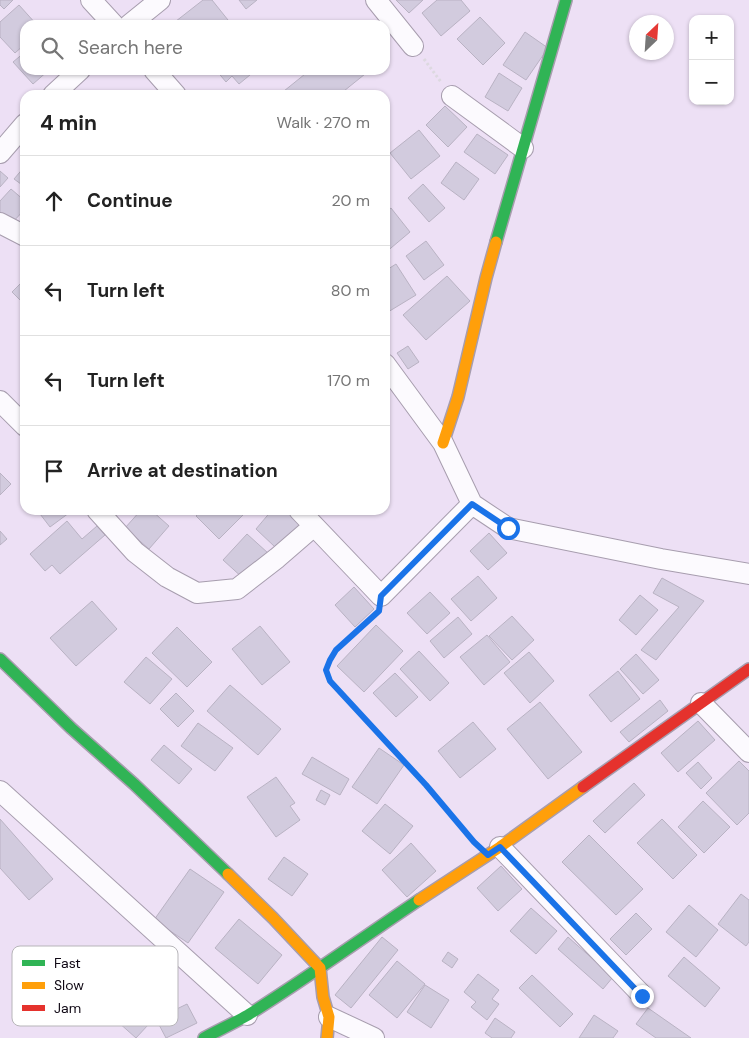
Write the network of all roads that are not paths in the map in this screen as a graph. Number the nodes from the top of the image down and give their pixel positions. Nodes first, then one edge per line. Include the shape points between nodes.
1 (91, 0) edge
2 (160, 0) edge
3 (376, 0) edge
4 (566, 0) edge
5 (109, 20) edge
6 (135, 20) edge
7 (414, 46) road end
8 (75, 75) edge
9 (158, 75) edge
10 (58, 90) edge
11 (172, 90) edge
12 (452, 96) road end
13 (20, 130) edge
14 (522, 148) junction
15 (0, 153) edge
16 (0, 223) edge
17 (20, 233) edge
18 (390, 371) edge
19 (0, 401) edge
20 (20, 421) edge
21 (443, 443) junction
22 (472, 504) junction
23 (102, 515) edge
24 (304, 515) edge
25 (314, 526) junction
26 (749, 574) edge
27 (0, 659) edge
28 (749, 669) edge
29 (701, 702) junction
30 (749, 752) edge
31 (0, 791) edge
32 (494, 851) junction
33 (171, 946) edge
34 (178, 952) edge
35 (320, 968) junction
36 (642, 996) dead end
37 (247, 1015) junction
38 (329, 1017) junction
39 (204, 1038) edge
40 (327, 1038) edge
41 (374, 1038) edge

1 - 5 street
2 - 6 street
3 - 7 street
4 - 14 street
8 - 10 street
9 - 11 street
12 - 14 street
13 - 15 street
14 - 21 street via 486,278 458,397
16 - 17 street
18 - 21 street
19 - 20 street
21 - 22 street
22 - 25 street via 381,596
22 - 26 street via 508,528
23 - 25 street via 135,552 167,577 198,592 237,588
24 - 25 street
27 - 35 street via 238,884
28 - 29 street
29 - 30 street
29 - 32 street
31 - 33 street
32 - 35 street
32 - 36 street
34 - 37 street
35 - 37 street
35 - 38 street
37 - 39 street
38 - 40 street
38 - 41 street

